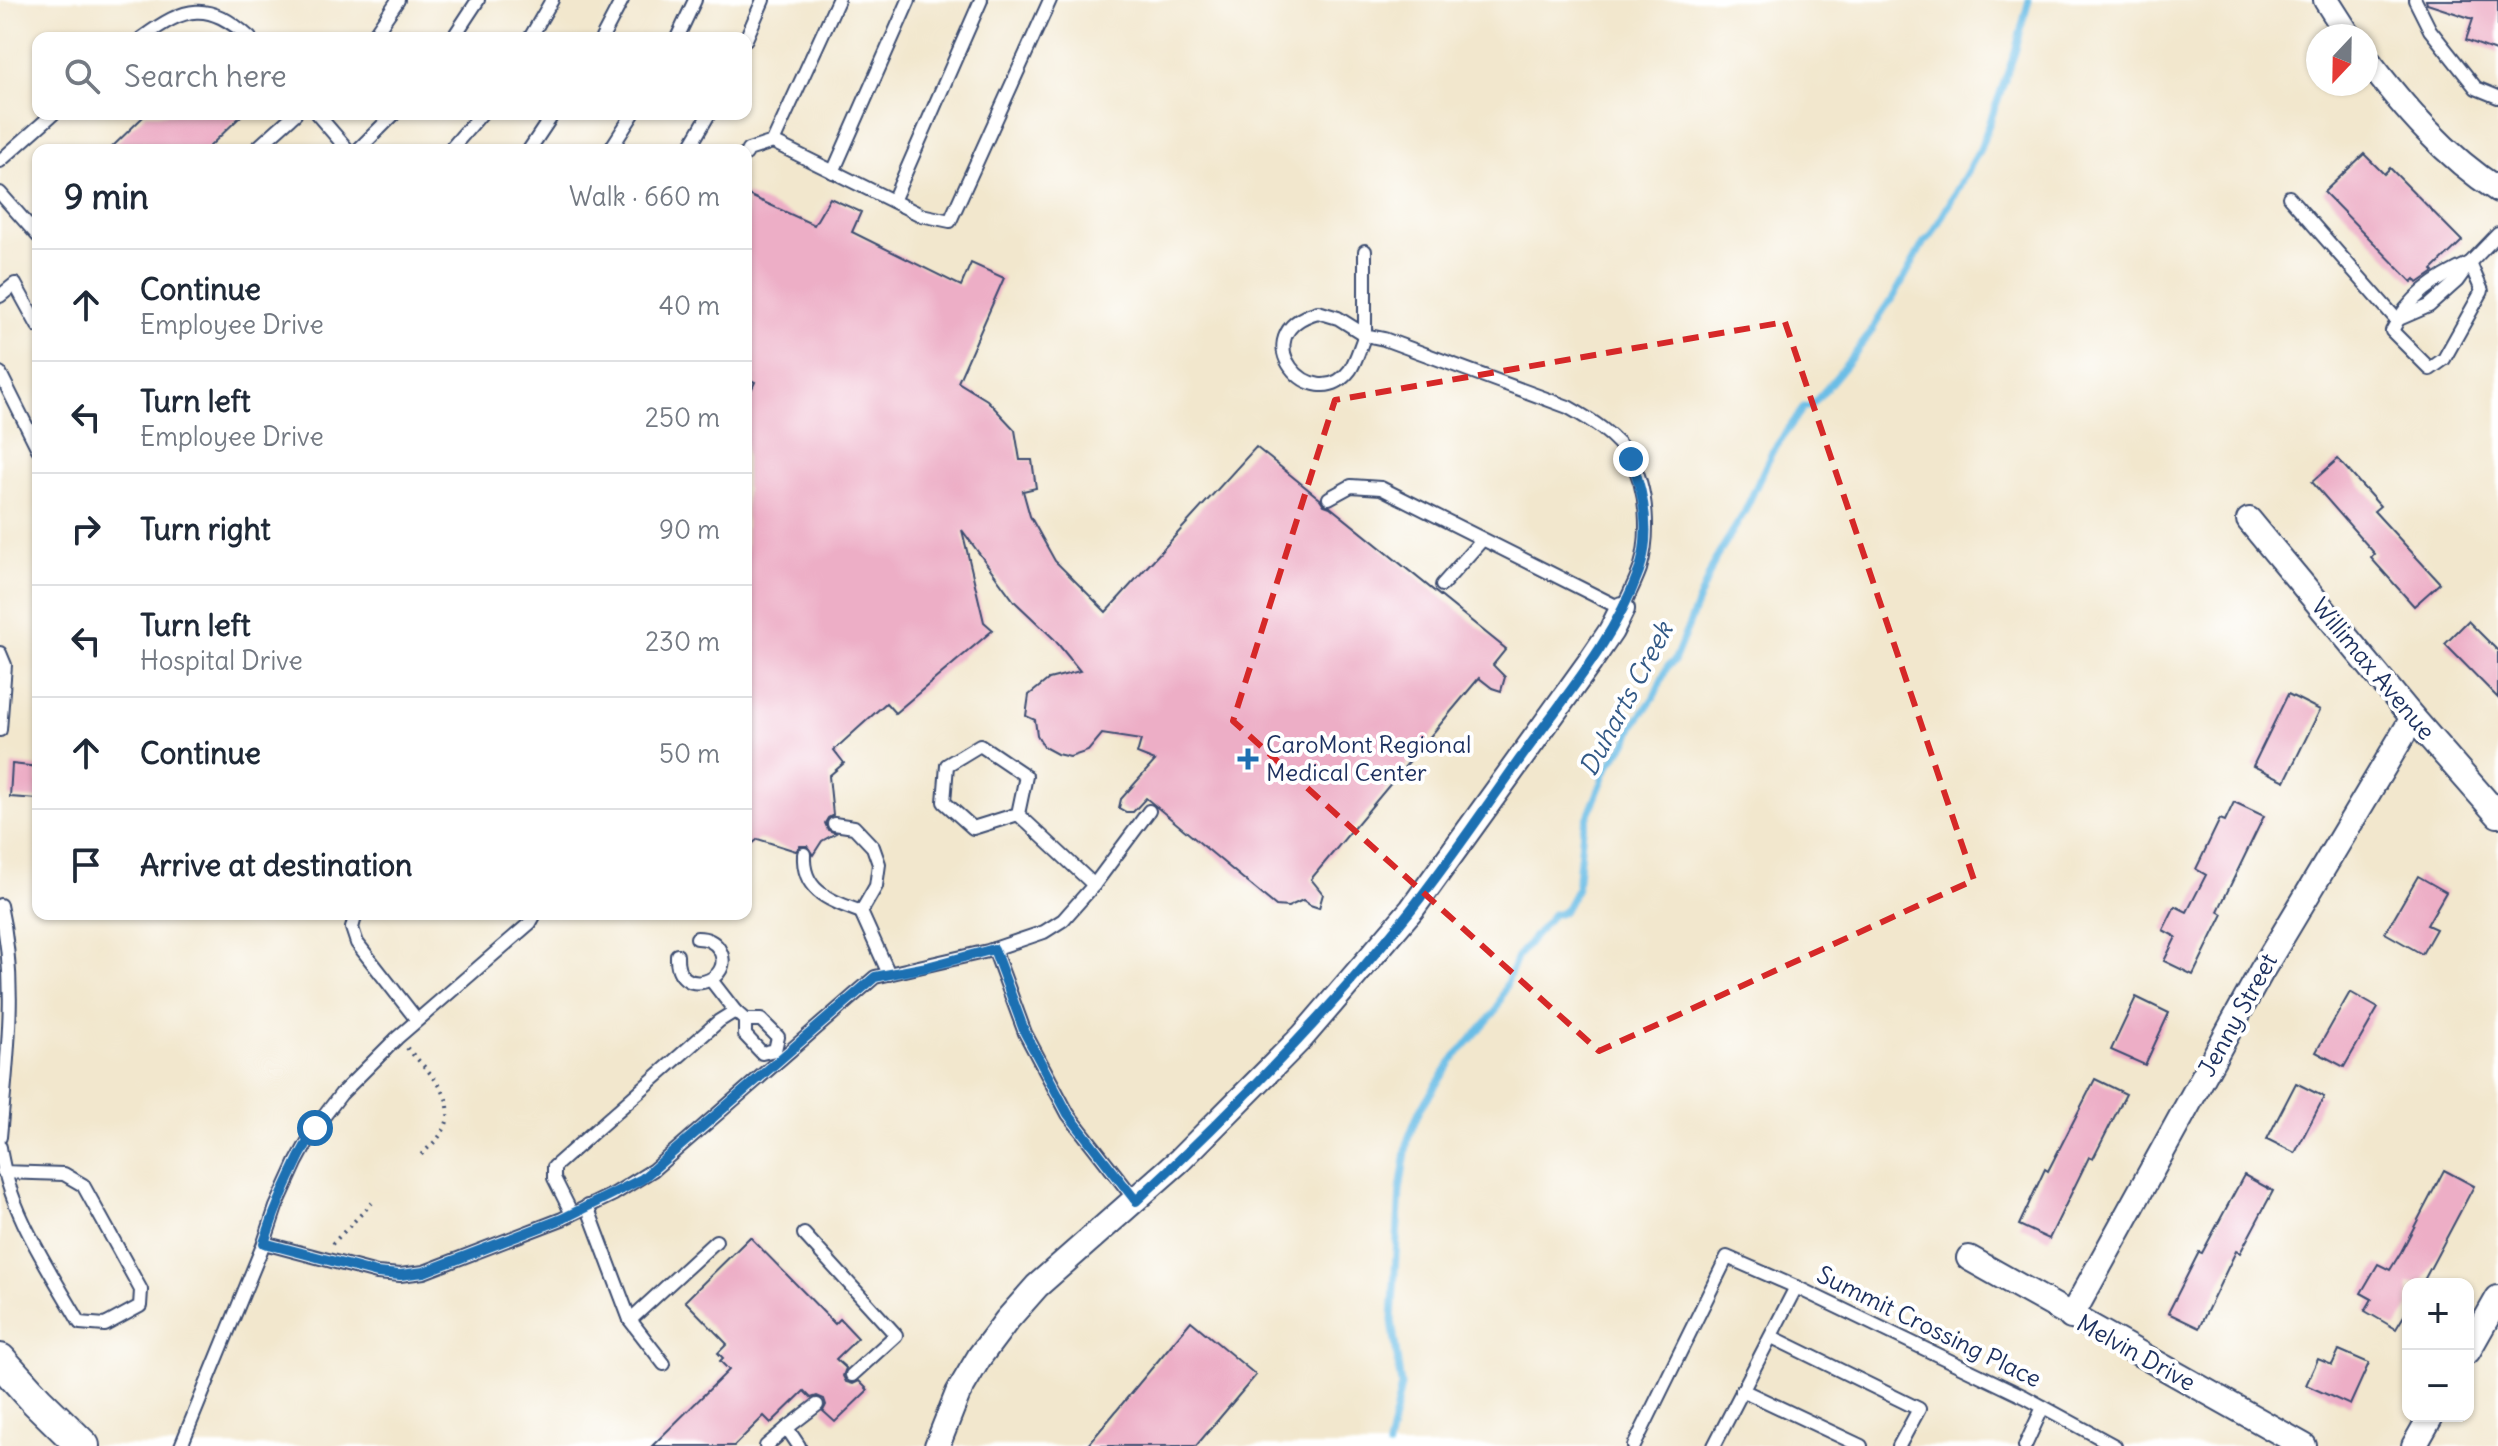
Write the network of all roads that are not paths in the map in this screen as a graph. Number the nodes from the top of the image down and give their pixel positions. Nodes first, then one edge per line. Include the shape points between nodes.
1 (398, 0) edge
2 (478, 0) edge
3 (552, 0) edge
4 (622, 0) edge
5 (695, 0) edge
6 (763, 0) edge
7 (838, 0) edge
8 (909, 0) edge
9 (981, 0) edge
10 (1050, 0) edge
11 (2326, 0) edge
12 (2415, 0) edge
13 (2341, 24) edge
14 (150, 32) edge
15 (243, 32) edge
16 (376, 32) edge
17 (457, 32) edge
18 (533, 32) edge
19 (605, 32) edge
20 (680, 32) edge
21 (749, 32) edge
22 (2378, 72) edge
23 (2498, 97) edge
24 (46, 120) edge
25 (288, 120) edge
26 (322, 120) edge
27 (388, 120) edge
28 (476, 120) edge
29 (549, 120) edge
30 (629, 120) edge
31 (706, 120) edge
32 (773, 142) junction
33 (262, 144) edge
34 (343, 144) edge
35 (364, 144) edge
36 (455, 144) edge
37 (533, 144) edge
38 (614, 144) edge
39 (692, 144) edge
40 (752, 149) edge
41 (0, 161) edge
42 (833, 172) junction
43 (2498, 190) edge
44 (0, 193) edge
45 (2289, 197) dead end
46 (893, 201) junction
47 (32, 229) edge
48 (2498, 234) edge
49 (1365, 251) dead end
50 (2470, 263) junction
51 (0, 296) edge
52 (32, 315) edge
53 (2397, 320) junction
54 (1365, 335) junction
55 (0, 373) edge
56 (32, 437) edge
57 (1329, 498) dead end
58 (2249, 520) dead end
59 (1482, 540) junction
60 (1442, 585) dead end
61 (1622, 609) junction
62 (0, 653) edge
63 (2413, 718) junction
64 (0, 730) edge
65 (1149, 811) dead end
66 (1018, 814) junction
67 (2498, 815) edge
68 (834, 824) dead end
69 (804, 854) dead end
70 (1094, 885) junction
71 (0, 905) edge
72 (861, 912) junction
73 (354, 920) edge
74 (532, 920) edge
75 (697, 938) dead end
76 (4, 943) edge
77 (994, 949) junction
78 (677, 955) dead end
79 (889, 974) junction
80 (711, 980) junction
81 (6, 1004) edge
82 (740, 1016) junction
83 (417, 1020) junction
84 (778, 1054) junction
85 (0, 1137) edge
86 (0, 1147) edge
87 (3, 1172) junction
88 (1136, 1201) junction
89 (587, 1206) junction
90 (572, 1214) junction
91 (804, 1234) dead end
92 (716, 1241) dead end
93 (264, 1243) junction
94 (1969, 1258) dead end
95 (1796, 1287) junction
96 (2498, 1298) edge
97 (2071, 1317) junction
98 (630, 1320) junction
99 (1772, 1337) junction
100 (2469, 1350) edge
101 (0, 1360) edge
102 (664, 1364) dead end
103 (852, 1375) dead end
104 (1742, 1390) junction
105 (817, 1405) dead end
106 (2043, 1407) junction
107 (2428, 1422) edge
108 (787, 1428) junction
109 (2111, 1445) edge
110 (83, 1446) edge
111 (181, 1446) edge
112 (766, 1446) edge
113 (799, 1446) edge
114 (937, 1446) edge
115 (1634, 1446) edge
116 (1714, 1446) edge
117 (1861, 1446) edge
118 (1899, 1446) edge
119 (2025, 1446) edge
120 (2304, 1446) edge
121 (2414, 1446) edge

1 - 16 lane
2 - 17 lane
3 - 18 lane
4 - 19 lane
5 - 20 lane
6 - 21 lane
7 - 32 lane
8 - 42 lane
9 - 46 lane
10 - 46 lane via 950,221
11 - 13 street
12 - 23 lane via 2430,30 2476,88
14 - 15 lane via 191,12 213,13
22 - 43 street via 2428,132
24 - 41 lane
25 - 33 lane
26 - 34 lane
27 - 35 lane
28 - 36 lane
29 - 37 lane
30 - 38 lane
31 - 39 lane
32 - 40 lane
32 - 42 lane
42 - 46 lane
44 - 47 lane
45 - 53 lane
48 - 50 lane
49 - 54 lane
50 - 53 lane via 2439,278
50 - 53 lane via 2482,291 2444,359 2430,369 2392,331
51 - 52 lane via 15,284
54 - 54 lane via 1338,381 1302,379 1284,356 1290,327 1318,312
54 - 61 lane via 1568,407 1614,439 1631,459 1646,514 1640,568
55 - 56 lane
57 - 59 lane via 1351,486 1381,488
58 - 63 street, Willimax Avenue
59 - 60 lane
59 - 61 lane
61 - 88 street via 1590,662 1404,919 1256,1086
62 - 64 lane via 5,665
63 - 67 street, Willimax Avenue
63 - 97 street, Jenny Street via 2261,972
65 - 70 lane
66 - 66 lane via 973,828 944,802 947,765 980,745 1026,776
66 - 70 lane
68 - 72 lane via 854,827 873,847 879,864 876,886
69 - 72 lane via 808,881 818,893
70 - 77 lane via 1063,920
71 - 76 lane
72 - 79 lane
73 - 83 lane via 357,943
74 - 83 lane
75 - 80 lane via 712,942 721,953 720,969
76 - 81 lane
77 - 79 lane
77 - 88 lane via 1025,1033 1068,1114
78 - 80 lane via 683,977 696,983
79 - 84 lane via 875,977
80 - 82 lane
81 - 85 lane
82 - 84 lane via 745,1035 762,1053
82 - 84 lane via 761,1020 778,1037
82 - 90 lane via 719,1021 554,1167
83 - 93 lane via 341,1094 315,1128
84 - 89 lane via 642,1179
86 - 87 lane
87 - 87 lane via 24,1227 80,1323 105,1325 140,1306 141,1290 83,1185 64,1174
88 - 114 street via 1037,1286 1007,1320 958,1393
89 - 90 lane
89 - 98 lane
90 - 93 lane via 424,1272 400,1275
91 - 103 lane via 896,1335
92 - 98 lane
93 - 111 lane
94 - 97 street, Melvin Drive
95 - 99 lane, Summit Crossing Place
95 - 106 lane, Summit Crossing Place
95 - 115 lane via 1727,1257
96 - 100 street
97 - 120 street, Melvin Drive
98 - 102 lane
99 - 104 lane, Summit Crossing Place
99 - 118 lane via 1919,1409
101 - 110 street
104 - 116 lane, Summit Crossing Place
104 - 117 lane
105 - 108 lane
106 - 109 lane, Summit Crossing Place
106 - 119 lane
107 - 121 street
108 - 112 lane
108 - 113 lane

